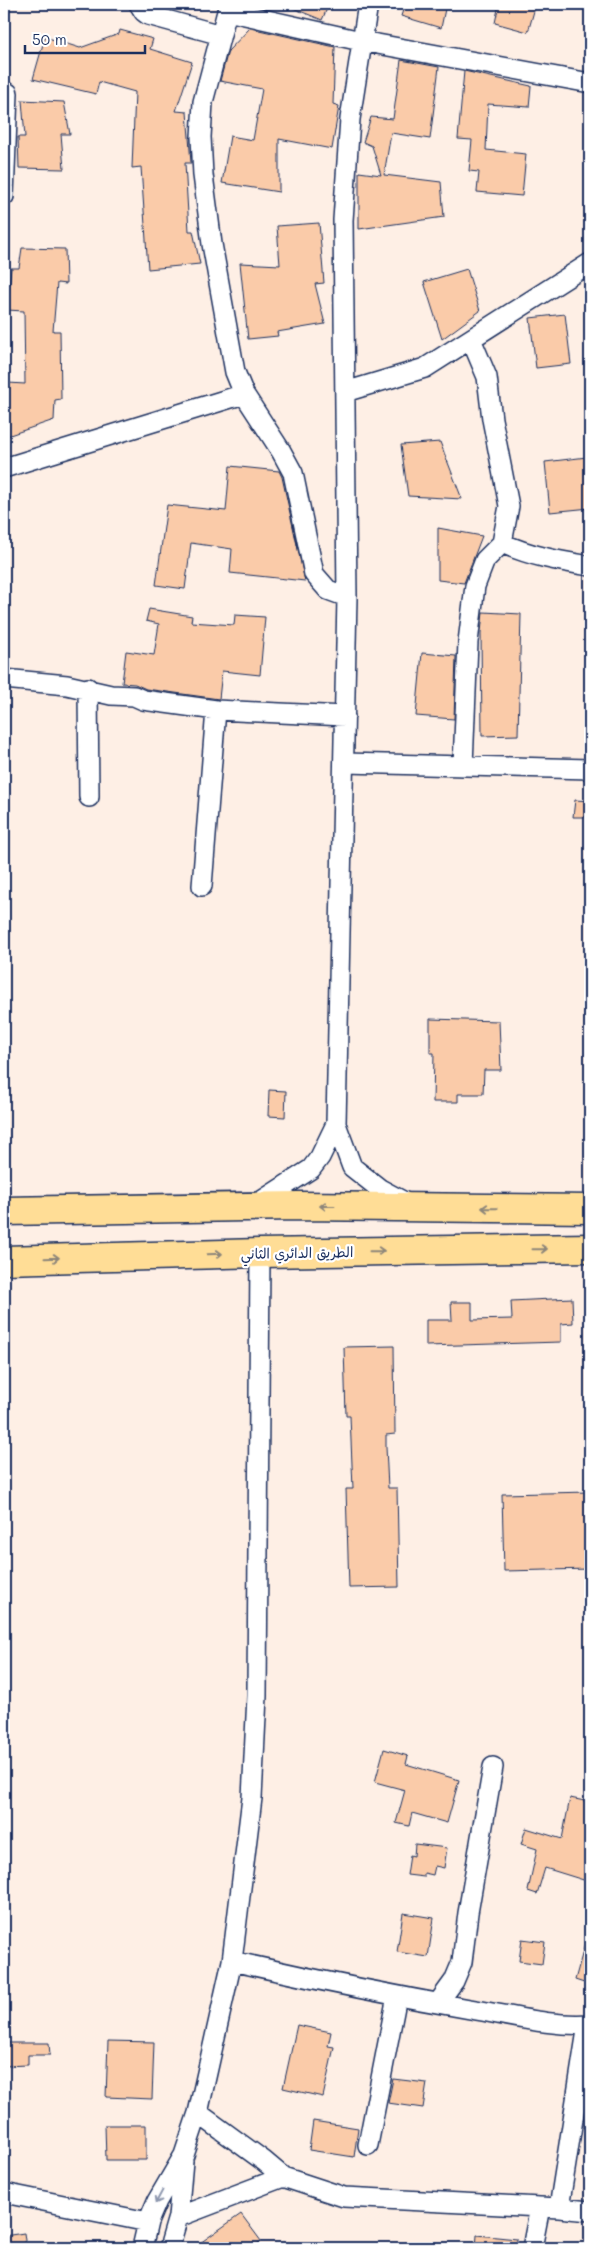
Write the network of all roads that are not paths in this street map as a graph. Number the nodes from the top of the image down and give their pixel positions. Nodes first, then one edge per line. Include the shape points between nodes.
1 (139, 4) edge
2 (368, 4) edge
3 (228, 7) edge
4 (221, 35) junction
5 (361, 41) junction
6 (590, 83) edge
7 (8, 93) dead end
8 (4, 196) edge
9 (590, 263) edge
10 (471, 339) junction
11 (345, 392) junction
12 (244, 394) junction
13 (4, 468) edge
14 (502, 543) junction
15 (590, 566) edge
16 (347, 597) junction
17 (4, 679) edge
18 (88, 688) junction
19 (216, 710) junction
20 (345, 716) junction
21 (345, 763) junction
22 (463, 766) junction
23 (590, 769) edge
24 (89, 797) dead end
25 (202, 886) dead end
26 (336, 1124) junction
27 (253, 1206) junction
28 (414, 1206) junction
29 (590, 1209) edge
30 (4, 1211) edge
31 (4, 1220) edge
32 (590, 1248) edge
33 (260, 1253) junction
34 (4, 1260) edge
35 (493, 1767) dead end
36 (232, 1961) junction
37 (397, 1996) junction
38 (438, 2003) junction
39 (589, 2024) edge
40 (198, 2113) junction
41 (368, 2145) dead end
42 (184, 2155) junction
43 (283, 2177) junction
44 (4, 2193) edge
45 (540, 2207) junction
46 (559, 2208) junction
47 (590, 2211) edge
48 (178, 2218) junction
49 (148, 2222) junction
50 (142, 2248) edge
51 (169, 2248) edge
52 (532, 2248) edge

1 - 4 street via 148,15
2 - 5 street
3 - 4 street
3 - 5 street
4 - 12 street via 204,102 201,137 203,175 235,372
5 - 6 street
5 - 11 street via 350,119 343,220
7 - 8 street
9 - 10 street
10 - 11 street via 425,368
10 - 14 street via 488,377 492,419 509,506
11 - 16 street
12 - 13 street
12 - 16 street via 282,451 293,474 314,574 328,590
14 - 15 street via 521,552
14 - 22 street via 486,560 475,586 468,642
16 - 20 street
17 - 18 street
18 - 19 street via 111,695
18 - 24 street
19 - 20 street
19 - 25 street
20 - 21 street
21 - 22 street
21 - 26 street
22 - 23 street
26 - 27 street via 311,1169
26 - 28 street via 352,1167 380,1189
28 -> 27 highway
27 - 30 highway
27 - 31 highway via 158,1215
29 -> 28 highway
33 -> 32 highway, الطريق الدائري الثاني
34 -> 33 highway, الطريق الدائري الثاني
33 - 36 street via 257,1696 252,1798
35 - 38 street via 462,1962 454,1981
36 - 37 street
36 - 40 street
37 - 38 street
37 - 41 street
38 - 39 street via 561,2024
39 - 46 street
40 - 42 street
40 - 43 street
42 - 48 street
42 -> 49 street
43 - 45 street via 344,2197
43 - 48 street
44 - 49 street
45 - 46 street
45 - 52 street
46 - 47 street
48 - 51 street
49 - 50 street

